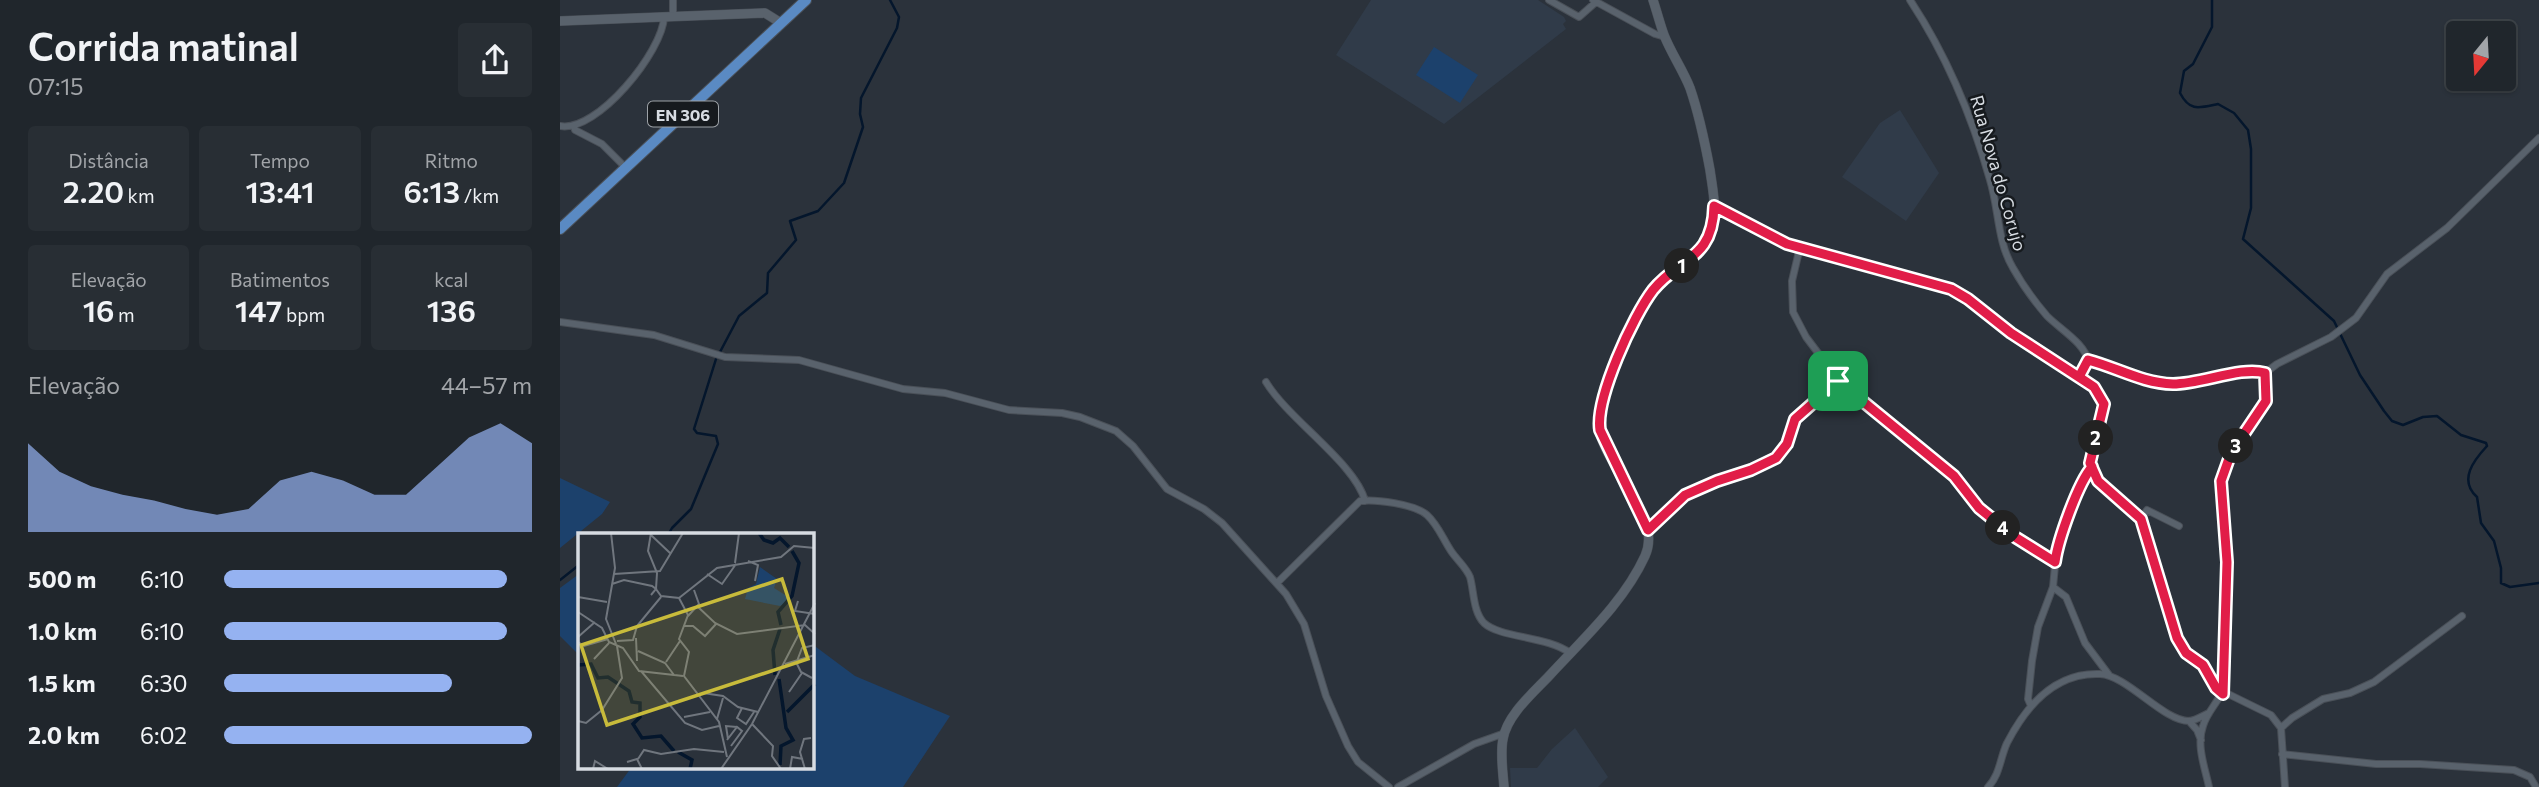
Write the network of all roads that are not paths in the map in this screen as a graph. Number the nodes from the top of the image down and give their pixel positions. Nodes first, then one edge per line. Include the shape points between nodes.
1 (673, 0) edge
2 (806, 0) edge
3 (1549, 0) edge
4 (1653, 0) edge
5 (1910, 0) edge
6 (1594, 1) edge
7 (669, 17) junction
8 (560, 21) edge
9 (781, 23) junction
10 (1665, 37) junction
11 (560, 126) edge
12 (574, 126) junction
13 (2539, 138) edge
14 (625, 168) junction
15 (1714, 206) junction
16 (560, 229) edge
17 (1800, 247) junction
18 (560, 322) edge
19 (2088, 360) junction
20 (2265, 373) junction
21 (2079, 377) junction
22 (1838, 381) junction
23 (1266, 382) dead end
24 (2092, 467) junction
25 (1365, 500) junction
26 (2141, 519) junction
27 (2179, 526) dead end
28 (1648, 530) junction
29 (2055, 562) junction
30 (1277, 583) junction
31 (2053, 587) junction
32 (2462, 616) dead end
33 (1570, 653) junction
34 (2109, 675) junction
35 (2223, 694) junction
36 (2031, 706) junction
37 (2210, 713) junction
38 (2189, 721) junction
39 (2281, 728) junction
40 (1505, 733) junction
41 (2201, 740) junction
42 (2282, 754) junction
43 (1390, 787) edge
44 (1398, 787) edge
45 (1504, 787) edge
46 (1989, 787) edge
47 (2209, 787) edge
48 (2285, 787) edge
49 (2536, 787) edge

1 - 7 street
2 - 9 main road, EN 306
3 - 6 street via 1579,17
4 - 10 main road
5 - 19 street, Rua Nova do Corujo via 1954,76 1969,115 2012,267 2045,314 2087,353
6 - 10 street
7 - 8 main road
7 - 9 main road via 765,13
7 - 12 street via 628,88
9 - 14 main road, EN 306
10 - 15 main road via 1690,89 1706,148
11 - 12 street
12 - 14 street via 602,144
13 - 20 street via 2447,228 2387,274 2356,318
14 - 16 main road, EN 306
15 - 17 street via 1775,239
15 - 28 main road via 1714,220 1700,251 1660,283 1642,308 1617,361 1598,419 1605,445
17 - 21 street via 1958,292
17 - 22 street via 1792,281 1793,312
18 - 30 street via 654,335 725,357 799,360 904,389 1097,422 1133,446 1167,489 1222,523
19 - 20 street via 2161,383 2193,383 2243,371
19 - 21 street
20 - 35 street via 2266,401 2231,453 2221,481 2227,562
21 - 24 street via 2094,387 2104,404
22 - 28 street via 1795,419 1787,444 1776,458 1685,495
22 - 29 street via 1954,476 1979,508
23 - 25 street via 1353,478
24 - 26 street via 2098,481
24 - 29 street via 2071,511
25 - 30 street
25 - 33 street via 1426,514 1469,573 1478,614 1485,624
26 - 27 street via 2147,510
26 - 35 street via 2177,638
28 - 33 main road via 1646,553 1634,575
29 - 31 street
30 - 43 street via 1304,624 1326,696 1348,746 1358,762
31 - 34 street via 2066,597 2085,643
31 - 36 street via 2038,626 2028,699
32 - 39 street via 2374,682 2312,704
33 - 40 main road via 1524,703
34 - 36 street via 2063,680
34 - 38 street
35 - 37 street
35 - 39 street via 2272,715
36 - 46 street via 2006,744
37 - 38 street
37 - 41 street
38 - 41 street
39 - 42 street
40 - 44 street via 1474,744
40 - 45 main road
41 - 47 street
42 - 48 street
42 - 49 street via 2376,764 2514,770 2530,777

